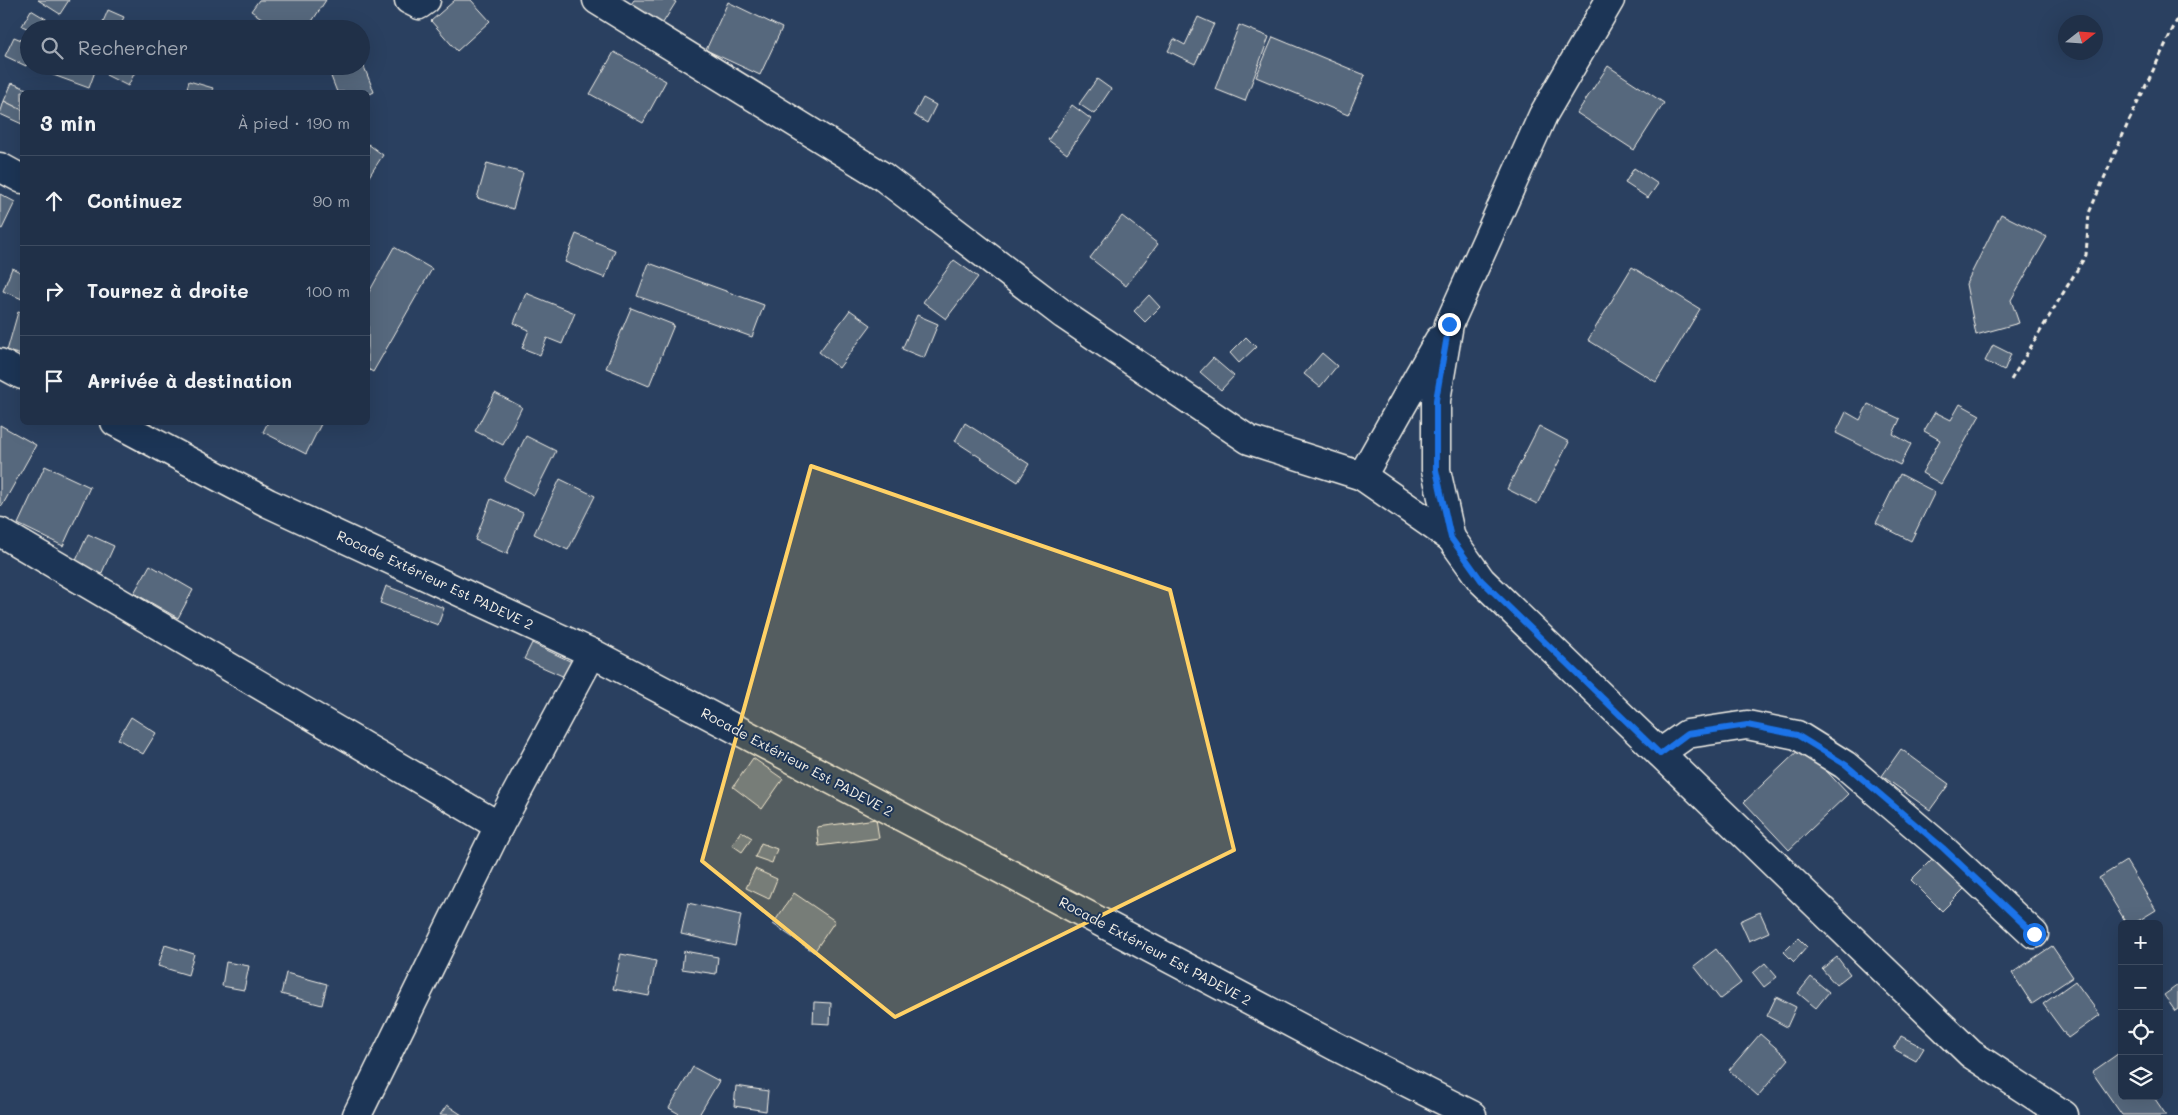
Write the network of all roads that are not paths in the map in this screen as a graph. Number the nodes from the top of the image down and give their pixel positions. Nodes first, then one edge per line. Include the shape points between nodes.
1 (409, 0) edge
2 (426, 0) edge
3 (597, 0) edge
4 (1610, 0) edge
5 (0, 167) edge
6 (20, 178) edge
7 (1449, 324) junction
8 (0, 363) edge
9 (20, 374) edge
10 (121, 425) edge
11 (1362, 476) junction
12 (0, 532) edge
13 (1451, 538) junction
14 (592, 653) junction
15 (1660, 754) junction
16 (499, 826) junction
17 (2034, 934) dead end
18 (357, 1115) edge
19 (1472, 1115) edge
20 (2064, 1115) edge

1 - 2 street via 419,5
3 - 11 street via 882,176 1064,315 1249,440
4 - 7 street via 1542,115
5 - 6 street
7 - 11 street
7 - 13 street via 1436,400 1436,470
8 - 9 street
10 - 14 street, Rocade Extérieur Est PADEVE 2 via 268,503
11 - 13 street
12 - 16 street
13 - 15 street via 1481,580
14 - 16 street
14 - 19 street, Rocade Extérieur Est PADEVE 2 via 1300,1028
15 - 17 street via 1687,734 1747,725 1797,735 1846,765 1943,848
15 - 20 street via 1971,1054
16 - 18 street

